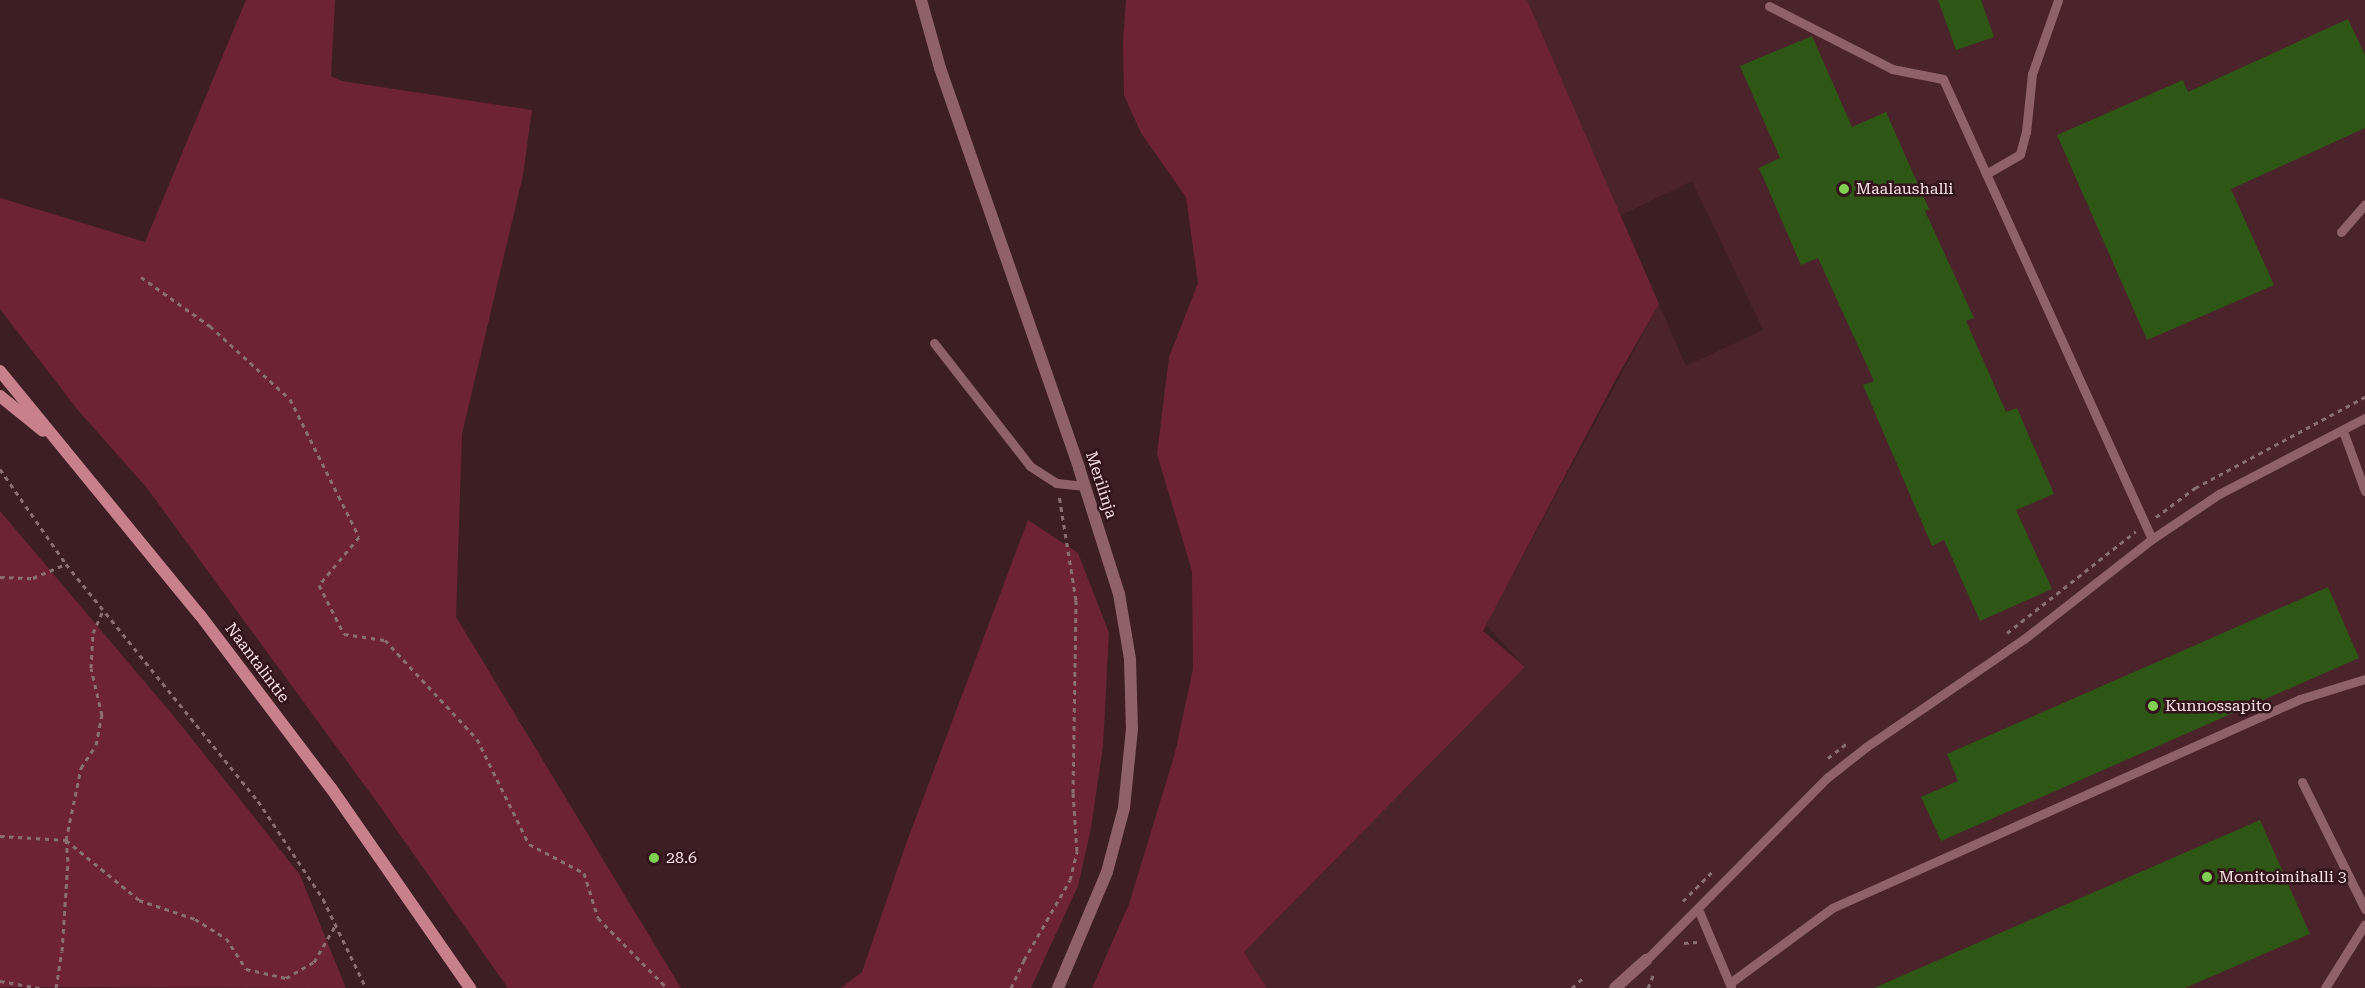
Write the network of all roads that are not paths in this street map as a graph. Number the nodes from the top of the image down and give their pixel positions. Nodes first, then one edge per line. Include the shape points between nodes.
1 (921, 0) edge
2 (2058, 0) edge
3 (1769, 6) dead end
4 (1986, 174) junction
5 (2365, 204) edge
6 (2341, 232) dead end
7 (934, 343) dead end
8 (0, 371) edge
9 (0, 396) edge
10 (2365, 418) edge
11 (2343, 431) junction
12 (67, 451) junction
13 (1085, 486) junction
14 (2365, 491) edge
15 (2152, 539) junction
16 (2365, 680) edge
17 (2302, 782) dead end
18 (1698, 909) junction
19 (2365, 909) edge
20 (2365, 924) edge
21 (1646, 960) joint
22 (1731, 985) edge
23 (470, 988) edge
24 (1058, 988) edge
25 (1615, 988) edge
26 (2325, 988) edge

1 - 13 street, Merilinja via 940,68
2 - 4 lane via 2032,74 2020,154
3 - 4 lane via 1892,69 1943,79
4 - 15 lane
5 - 6 lane
7 - 13 lane via 1030,466 1056,483
8 - 12 main road, Naantalintie
9 - 12 main road
10 - 11 lane
11 - 14 lane
11 - 15 lane via 2219,494
12 - 23 main road, Naantalintie via 200,615 331,788
13 - 24 street, Merilinja via 1119,594 1130,659 1132,739 1115,849
15 - 18 lane via 2024,639 1828,777
16 - 22 lane via 2300,699 1832,908
17 - 19 lane
18 - 21 lane
18 - 22 lane
20 - 26 lane
21 - 25 street

